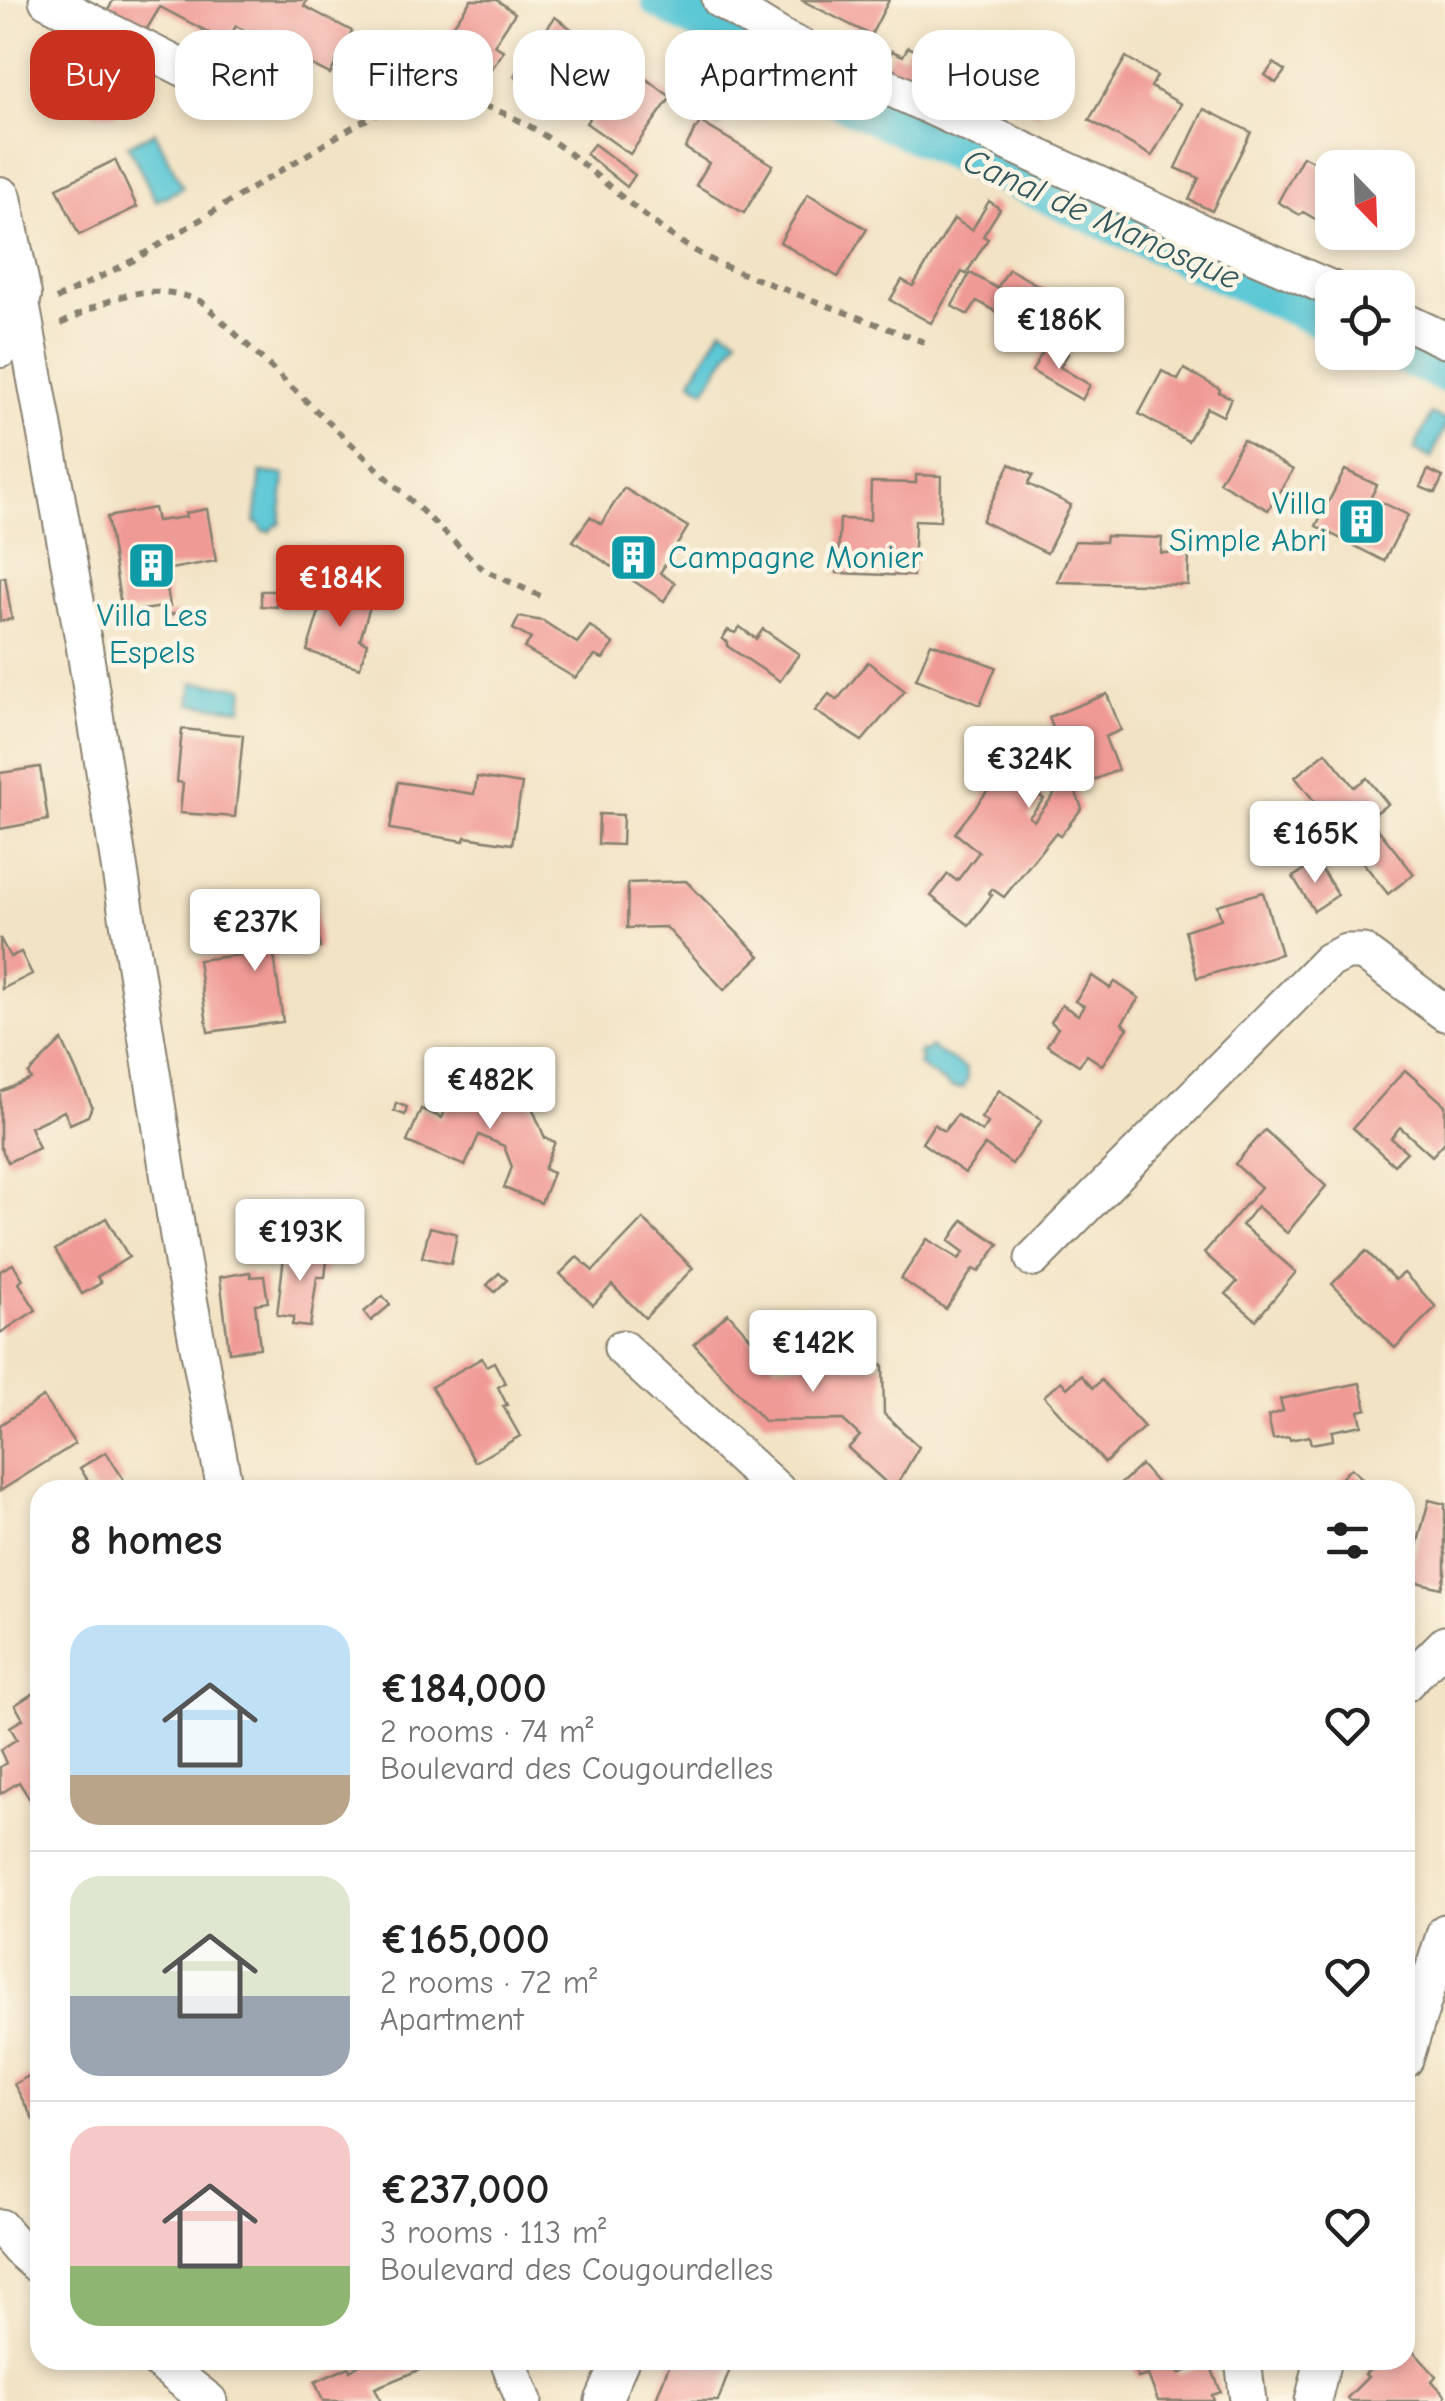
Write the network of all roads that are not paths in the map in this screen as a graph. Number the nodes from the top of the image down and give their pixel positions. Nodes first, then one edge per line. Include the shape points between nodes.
1 (47, 0) edge
2 (720, 0) edge
3 (175, 64) edge
4 (0, 198) edge
5 (1315, 281) edge
6 (1415, 326) edge
7 (1445, 340) edge
8 (15, 344) edge
9 (1445, 1014) edge
10 (1033, 1258) dead end
11 (622, 1348) dead end
12 (223, 1480) edge
13 (766, 1480) edge
14 (1445, 1644) edge
15 (1415, 1674) edge
16 (1445, 1932) edge
17 (1415, 2028) edge
18 (0, 2228) edge
19 (30, 2258) edge
20 (170, 2370) edge
21 (512, 2370) edge
22 (617, 2370) edge
23 (1244, 2370) edge
24 (1321, 2370) edge
25 (209, 2401) edge
26 (524, 2401) edge
27 (603, 2401) edge
28 (1248, 2401) edge
29 (1313, 2401) edge

1 - 3 street
2 - 5 street via 786,40
4 - 8 street via 20,295 10,326
6 - 7 street
8 - 12 street via 105,768
9 - 10 street via 1363,952 1328,961
11 - 13 street
14 - 15 street
16 - 17 street
18 - 19 street
20 - 25 street
21 - 26 street
22 - 27 street
23 - 28 street
24 - 29 street

